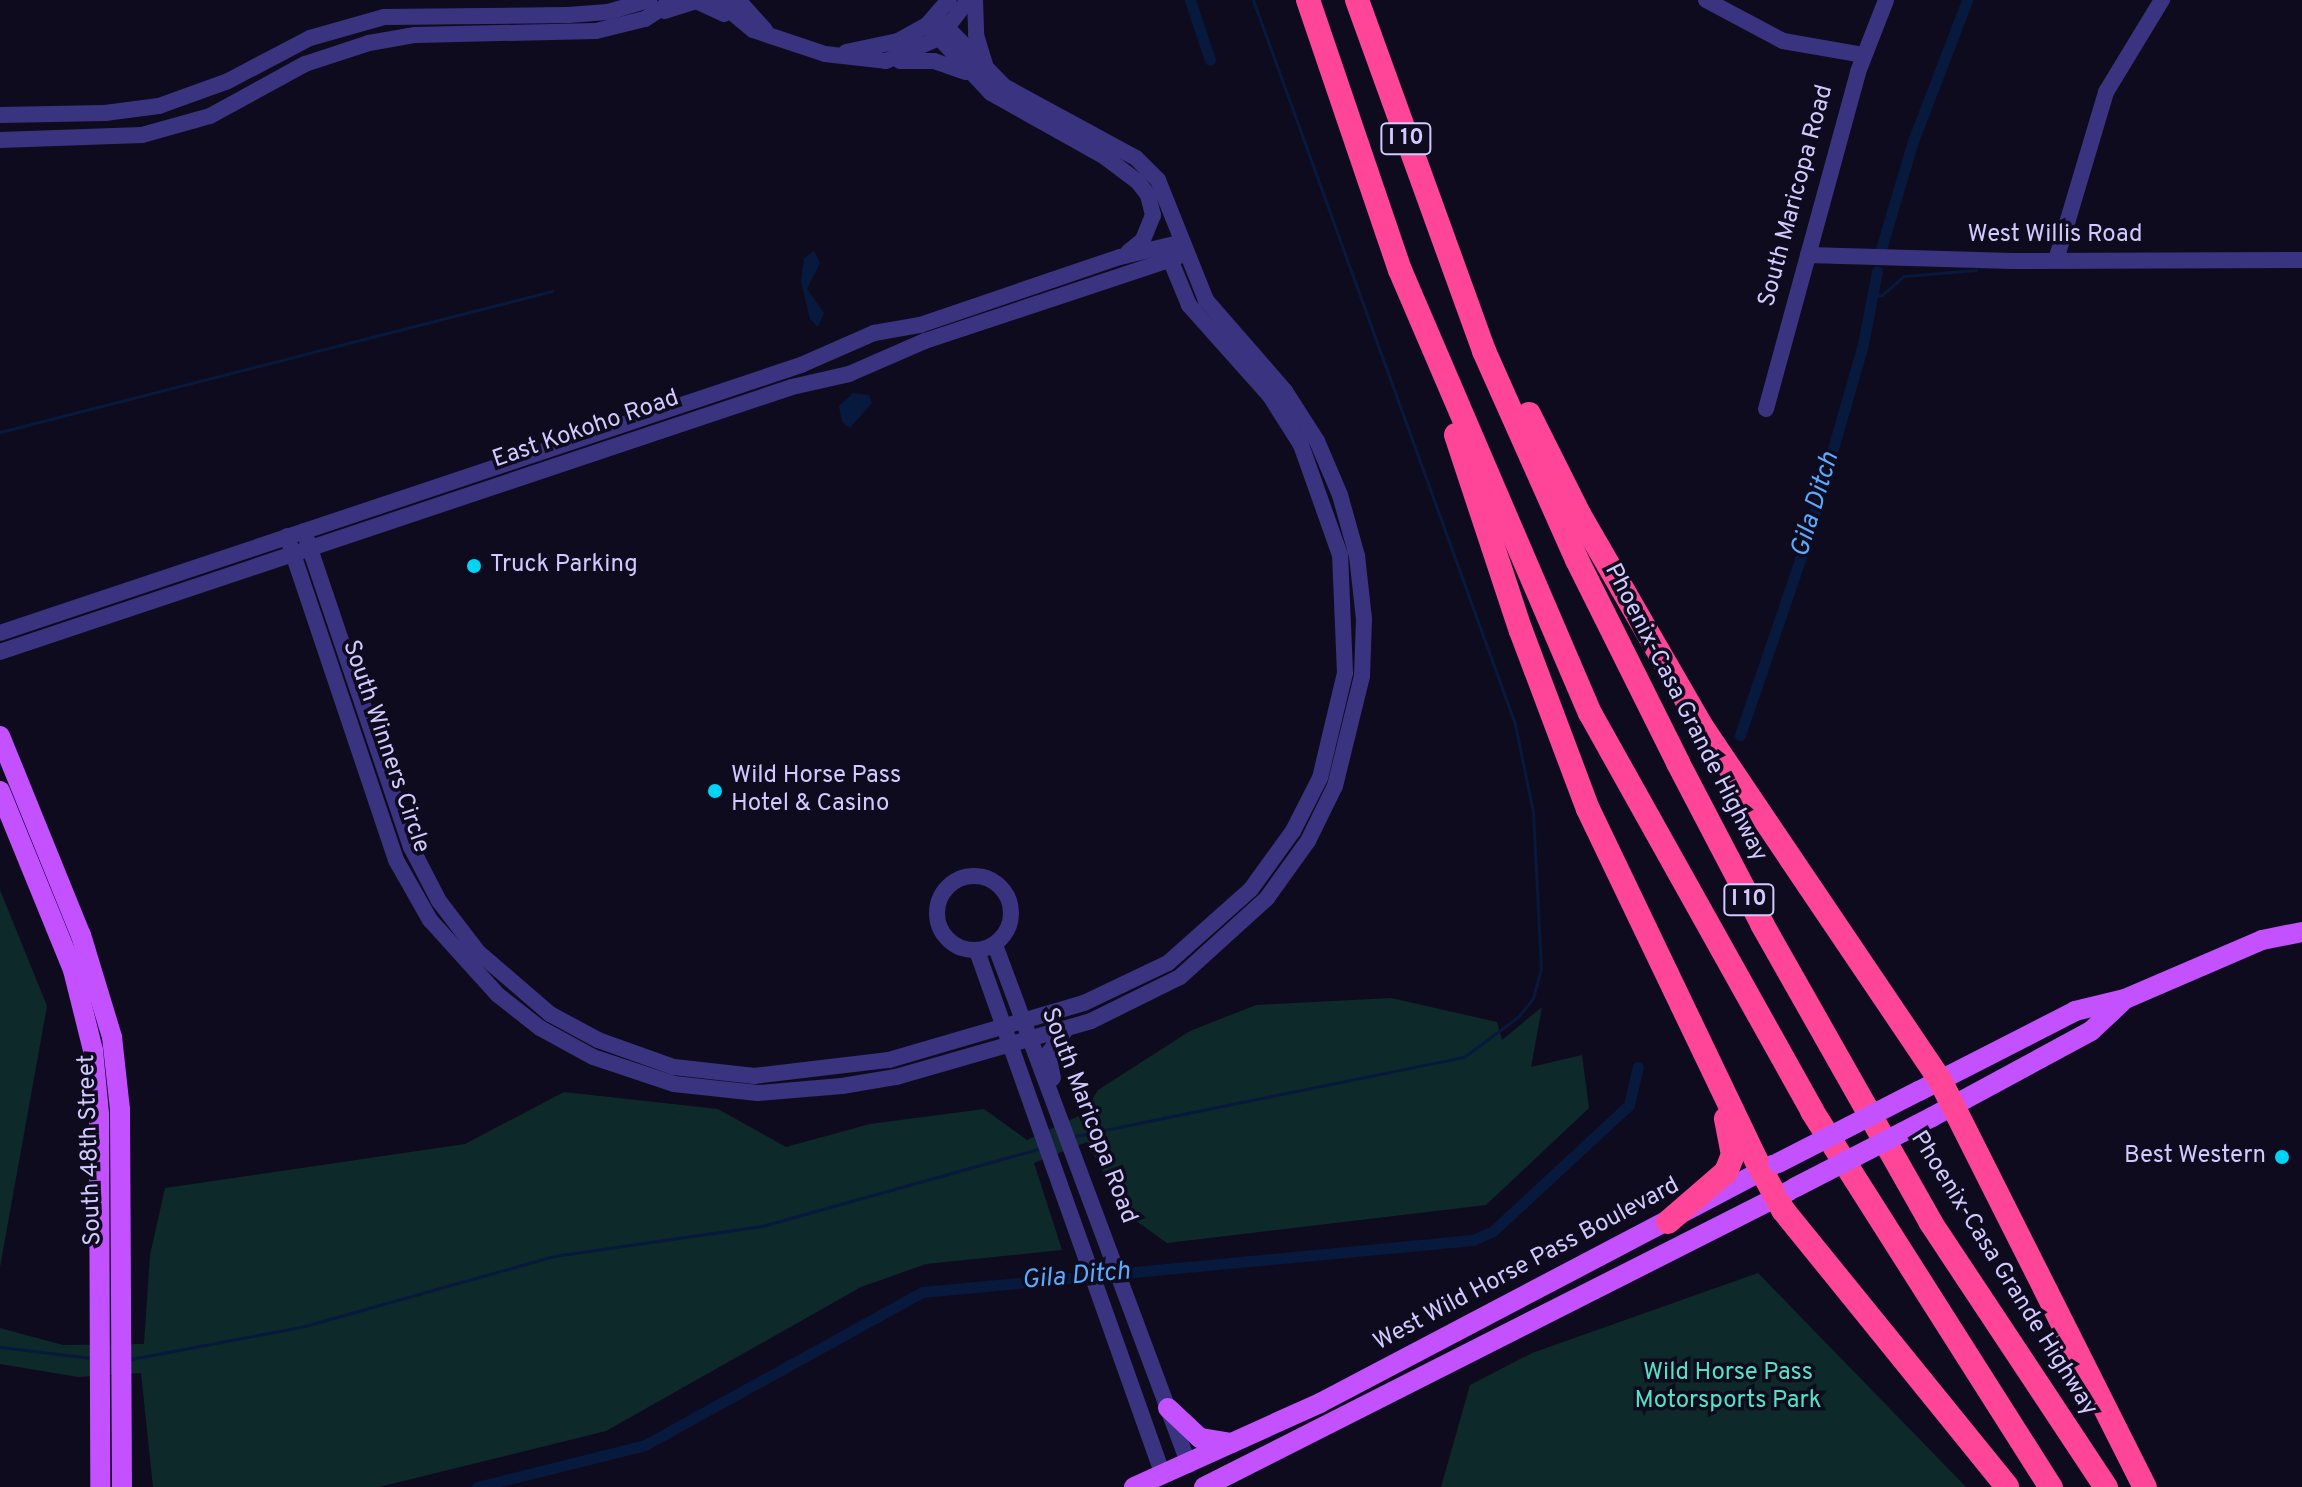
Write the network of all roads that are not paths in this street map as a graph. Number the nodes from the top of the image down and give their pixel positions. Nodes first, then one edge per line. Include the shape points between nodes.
1 (647, 0) edge
2 (674, 0) edge
3 (717, 0) edge
4 (738, 0) edge
5 (949, 0) edge
6 (968, 0) edge
7 (975, 0) edge
8 (1308, 0) edge
9 (1357, 0) edge
10 (1706, 0) edge
11 (1886, 0) edge
12 (2162, 0) edge
13 (645, 19) junction
14 (742, 20) junction
15 (938, 27) junction
16 (769, 35) junction
17 (295, 45) junction
18 (825, 54) junction
19 (1863, 55) junction
20 (886, 61) junction
21 (305, 64) junction
22 (973, 75) junction
23 (1005, 87) junction
24 (83, 114) junction
25 (0, 115) edge
26 (0, 140) edge
27 (83, 140) junction
28 (1185, 248) junction
29 (1167, 253) junction
30 (1808, 255) junction
31 (1120, 257) junction
32 (2056, 260) junction
33 (2302, 260) edge
34 (1400, 270) junction
35 (1458, 277) junction
36 (912, 326) junction
37 (917, 344) junction
38 (665, 409) junction
39 (1766, 409) dead end
40 (671, 427) junction
41 (1341, 530) junction
42 (304, 531) junction
43 (287, 536) junction
44 (310, 548) junction
45 (293, 554) junction
46 (0, 633) edge
47 (0, 652) edge
48 (0, 736) edge
49 (0, 791) edge
50 (1272, 860) junction
51 (1287, 870) junction
52 (2302, 932) edge
53 (995, 945) junction
54 (977, 951) junction
55 (2125, 999) junction
56 (1023, 1023) junction
57 (1067, 1028) junction
58 (1003, 1029) junction
59 (1029, 1040) junction
60 (1009, 1046) junction
61 (1706, 1060) junction
62 (840, 1068) junction
63 (823, 1080) junction
64 (842, 1086) junction
65 (1929, 1086) junction
66 (1942, 1112) junction
67 (1062, 1127) junction
68 (1770, 1167) junction
69 (1785, 1193) junction
70 (1668, 1222) junction
71 (1168, 1408) junction
72 (1236, 1443) junction
73 (1189, 1465) junction
74 (1165, 1481) edge
75 (100, 1487) edge
76 (122, 1487) edge
77 (1134, 1487) edge
78 (1201, 1487) edge
79 (2007, 1487) edge
80 (2051, 1487) edge
81 (2106, 1487) edge
82 (2145, 1487) edge

1 - 17 street via 568,15 401,15 339,28
2 - 13 street
3 - 14 street
4 - 16 street
5 - 15 street
6 - 15 street
7 - 23 street via 981,53
8 - 34 highway, I 10
9 - 35 highway, Phoenix-Casa Grande Highway / I 10
10 - 19 street via 1783,41
11 - 19 street, South Maricopa Road
12 - 32 street via 2106,92
13 - 14 street via 696,1
13 - 21 street via 576,33 415,35
14 - 16 street
15 - 18 street via 898,41
15 - 20 street
15 - 22 street
15 - 23 street, South Winners Circle
16 - 18 street
17 - 21 street
17 - 24 street via 228,81 172,102
18 - 20 street
19 - 30 street, South Maricopa Road
20 - 22 street via 934,61
21 - 27 street via 197,120 120,139
22 - 31 street via 1011,107 1105,157 1138,182 1153,215 1143,240
23 - 28 street, South Winners Circle via 1136,158 1158,180
24 - 25 street
24 - 27 street
26 - 27 street
28 - 29 street, East Kokoho Road
28 - 41 street, South Winners Circle via 1206,300 1261,360 1317,441
29 - 31 street, East Kokoho Road
29 - 37 street, East Kokoho Road
29 - 41 street, South Winners Circle via 1189,305 1270,396 1301,445
30 - 32 street, West Willis Road
30 - 39 street, South Maricopa Road
31 - 36 street, East Kokoho Road
32 - 33 street, West Willis Road
34 - 61 highway via 1521,631 1588,809
34 - 80 highway, I 10 via 1590,713 1812,1111
35 - 65 highway via 1579,514 1668,671
35 - 81 highway, Phoenix-Casa Grande Highway / I 10 via 1484,351 1577,560 1762,924 1931,1223
36 - 37 street
36 - 38 street, East Kokoho Road via 874,333 817,359
37 - 40 street, East Kokoho Road via 860,371 805,382
38 - 40 street
38 - 42 street, East Kokoho Road
40 - 44 street, East Kokoho Road
41 - 50 street, South Winners Circle via 1347,615 1336,727 1320,778
41 - 51 street, South Winners Circle via 1364,619 1362,676 1335,786
42 - 43 street, East Kokoho Road
42 - 44 street, South Winners Circle
43 - 45 street, South Winners Circle
43 - 46 street, East Kokoho Road
44 - 45 street, East Kokoho Road
44 - 63 street, South Winners Circle via 411,847 439,901 478,952 550,1014 637,1055 674,1067
45 - 47 street, East Kokoho Road
45 - 63 street, South Winners Circle via 396,860 430,920 470,967 540,1028 593,1057 646,1077 758,1093
48 - 76 main road, South 48th Street via 81,935 112,1037 120,1109
49 - 75 main road, South 48th Street via 73,970 93,1050 99,1113
50 - 51 street
50 - 56 street, South Winners Circle via 1213,928 1168,963 1122,988
51 - 57 street, South Winners Circle via 1224,942 1180,977 1129,1006
52 - 55 main road via 2209,958
53 - 54 street
53 - 54 street via 1010,925 1009,900 992,880 967,876 945,890 937,922 955,946
53 - 56 street, South Maricopa Road
54 - 58 street, South Maricopa Road
55 - 65 main road, West Wild Horse Pass Boulevard via 2075,1011
55 - 66 main road, West Wild Horse Pass Boulevard via 2091,1031
56 - 58 street, South Winners Circle
56 - 59 street, South Maricopa Road
57 - 59 street, South Winners Circle
57 - 67 street via 1048,1054 1062,1105
58 - 60 street, South Maricopa Road
58 - 62 street, South Winners Circle
59 - 60 street, South Winners Circle
59 - 67 street, South Maricopa Road
60 - 64 street, South Winners Circle
60 - 74 street, South Maricopa Road
61 - 68 highway
61 - 70 highway via 1733,1155 1713,1188
62 - 63 street, South Winners Circle
62 - 64 street
63 - 64 street, South Winners Circle
65 - 66 highway
65 - 68 main road, West Wild Horse Pass Boulevard, bridge
66 - 69 main road, West Wild Horse Pass Boulevard, bridge
66 - 82 highway
67 - 71 street, South Maricopa Road via 1112,1248
68 - 69 highway
68 - 70 main road, West Wild Horse Pass Boulevard
69 - 78 main road, West Wild Horse Pass Boulevard
69 - 79 highway
70 - 72 main road, West Wild Horse Pass Boulevard
71 - 72 main road via 1200,1438
71 - 73 street, South Maricopa Road
72 - 73 main road, West Wild Horse Pass Boulevard
73 - 74 main road, West Wild Horse Pass Boulevard
73 - 78 main road, South Maricopa Road
74 - 77 main road, West Wild Horse Pass Boulevard

